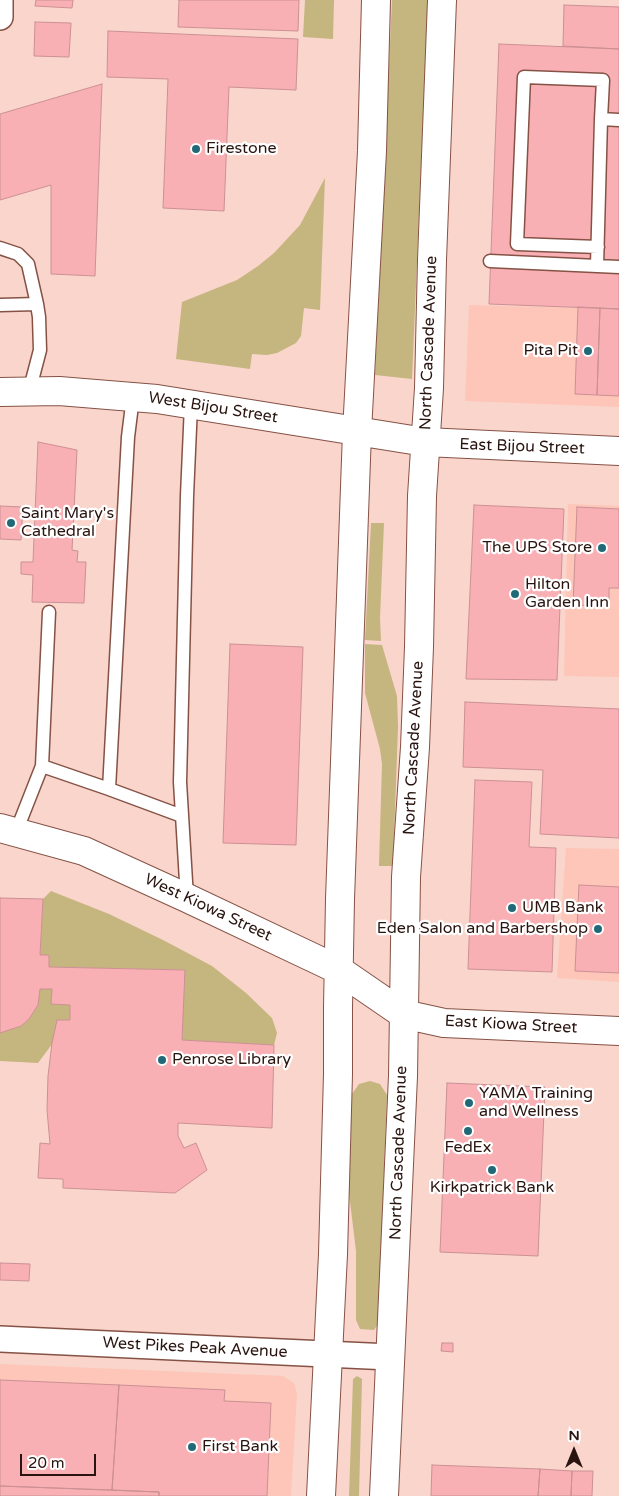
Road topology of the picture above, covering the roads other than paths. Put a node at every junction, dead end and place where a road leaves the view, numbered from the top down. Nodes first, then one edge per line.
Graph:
1 (0, 0) edge
2 (376, 0) edge
3 (442, 0) edge
4 (0, 17) edge
5 (601, 120) junction
6 (619, 120) edge
7 (598, 247) junction
8 (0, 248) edge
9 (490, 261) dead end
10 (597, 266) junction
11 (619, 267) edge
12 (0, 304) edge
13 (37, 304) junction
14 (0, 392) edge
15 (29, 392) junction
16 (132, 397) junction
17 (191, 405) junction
18 (357, 432) junction
19 (425, 442) junction
20 (619, 451) edge
21 (49, 612) dead end
22 (42, 766) junction
23 (109, 789) junction
24 (182, 816) junction
25 (8, 830) edge
26 (187, 898) junction
27 (338, 970) junction
28 (403, 1014) junction
29 (619, 1031) edge
30 (0, 1339) edge
31 (327, 1354) junction
32 (390, 1357) junction
33 (321, 1496) edge
34 (384, 1496) edge

1 - 4 street
2 - 18 main road
3 - 19 main road, North Cascade Avenue
5 - 6 lane
5 - 7 lane
5 - 7 lane
7 - 10 lane
8 - 13 lane
9 - 10 lane
10 - 11 lane
12 - 13 lane
13 - 15 lane
14 - 15 main road, West Bijou Street
15 - 16 main road, West Bijou Street
16 - 17 main road, West Bijou Street
16 - 23 lane
17 - 18 main road, West Bijou Street
17 - 24 lane
18 - 19 main road, West Bijou Street
18 - 27 main road
19 - 20 main road, East Bijou Street
19 - 28 main road, North Cascade Avenue
21 - 22 lane
22 - 23 lane
22 - 25 lane
23 - 24 lane
24 - 26 lane
25 - 26 main road, West Kiowa Street
26 - 27 main road, West Kiowa Street
27 - 28 main road, West Kiowa Street
27 - 31 main road
28 - 29 main road, East Kiowa Street
28 - 32 main road, North Cascade Avenue
30 - 31 street, West Pikes Peak Avenue
31 - 32 street, West Pikes Peak Avenue
31 - 33 main road
32 - 34 main road, North Cascade Avenue

